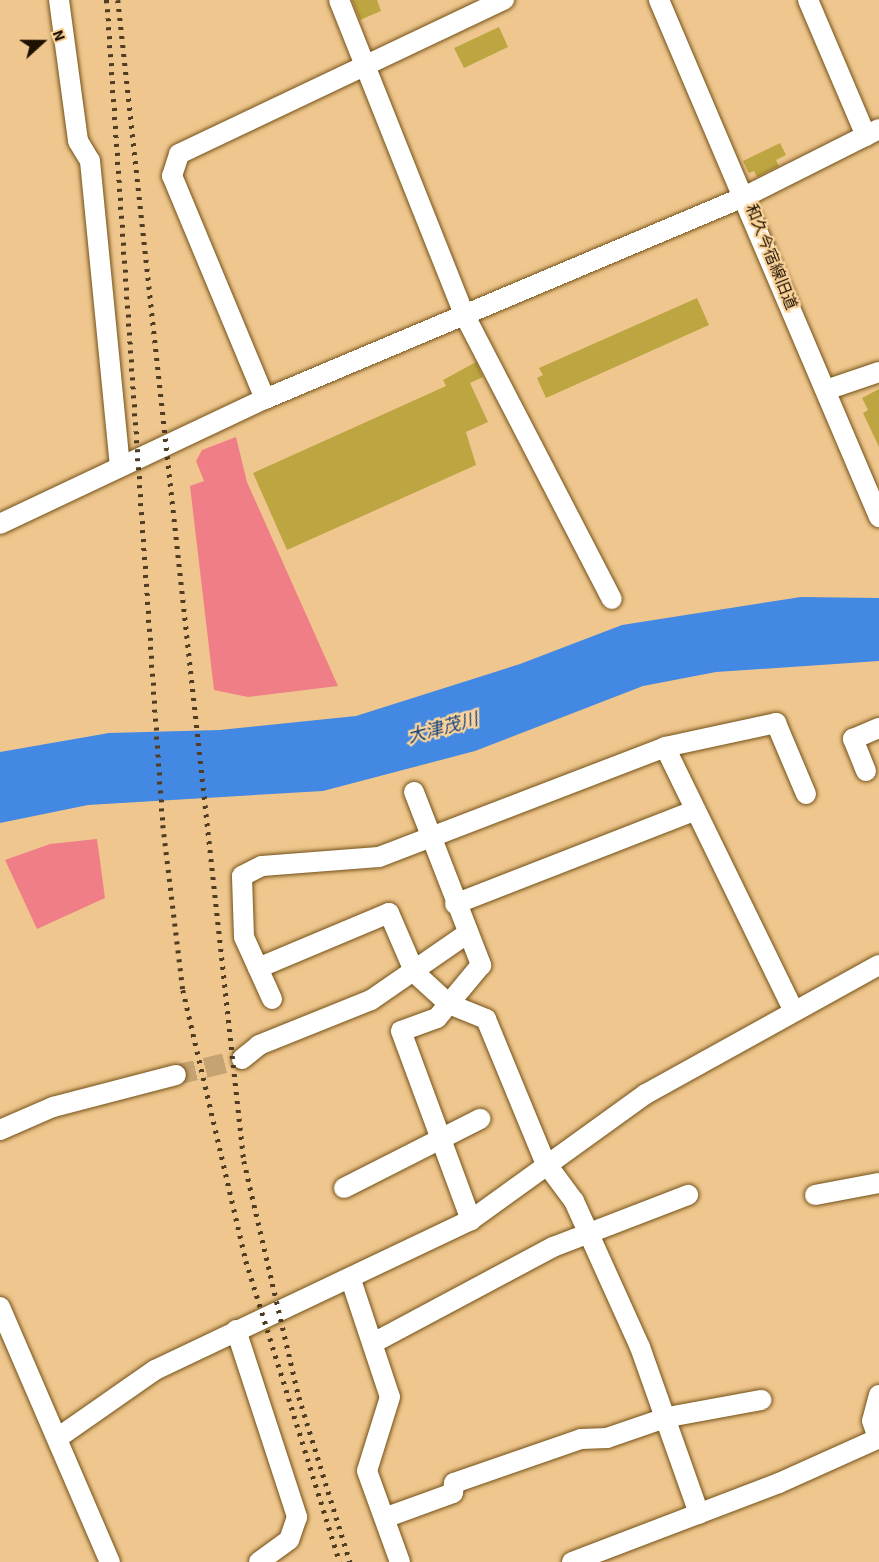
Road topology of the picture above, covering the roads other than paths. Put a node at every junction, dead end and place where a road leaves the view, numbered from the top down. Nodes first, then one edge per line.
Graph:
1 (59, 0) edge
2 (339, 0) edge
3 (504, 0) edge
4 (659, 0) edge
5 (808, 0) edge
6 (366, 67) junction
7 (872, 133) edge
8 (746, 196) junction
9 (464, 314) junction
10 (879, 372) edge
11 (826, 390) junction
12 (265, 399) junction
13 (120, 465) junction
14 (879, 516) edge
15 (0, 524) edge
16 (612, 599) dead end
17 (879, 728) edge
18 (665, 747) junction
19 (866, 771) dead end
20 (414, 792) dead end
21 (806, 794) dead end
22 (693, 811) junction
23 (431, 834) junction
24 (455, 904) junction
25 (468, 933) junction
26 (879, 965) edge
27 (258, 968) junction
28 (415, 974) junction
29 (272, 999) dead end
30 (449, 1004) junction
31 (793, 1010) junction
32 (242, 1059) tunnel mouth
33 (176, 1075) tunnel mouth
34 (480, 1119) dead end
35 (0, 1130) edge
36 (438, 1140) junction
37 (545, 1162) junction
38 (879, 1183) edge
39 (344, 1188) dead end
40 (688, 1195) dead end
41 (815, 1195) dead end
42 (471, 1220) junction
43 (589, 1232) junction
44 (351, 1280) junction
45 (2, 1319) edge
46 (236, 1330) junction
47 (375, 1342) junction
48 (879, 1395) edge
49 (760, 1400) dead end
50 (668, 1417) junction
51 (59, 1437) junction
52 (878, 1438) edge
53 (699, 1514) junction
54 (387, 1518) junction
55 (111, 1562) edge
56 (259, 1562) edge
57 (400, 1562) edge
58 (572, 1562) edge

1 - 13 street
2 - 6 street
3 - 6 street
4 - 8 street, 和久今宿線旧道
5 - 7 street
6 - 9 street
6 - 12 street
7 - 8 street
8 - 9 street
8 - 11 street, 和久今宿線旧道
9 - 12 street
9 - 16 street
10 - 11 street
11 - 14 street, 和久今宿線旧道
12 - 13 street
13 - 15 street
17 - 19 street
18 - 21 street
18 - 22 street
18 - 23 street
20 - 23 street
22 - 24 street
22 - 31 street
23 - 24 street
23 - 27 street
24 - 25 street
25 - 28 street
25 - 30 street
26 - 31 street
27 - 28 street
27 - 29 street
28 - 30 street
28 - 32 street
30 - 36 street
30 - 37 street
31 - 37 street
33 - 35 street
34 - 36 street
36 - 39 street
36 - 42 street
37 - 42 street
37 - 43 street
38 - 41 street
40 - 43 street
42 - 44 street
43 - 47 street
43 - 50 street
44 - 46 street
44 - 47 street
45 - 51 street
46 - 51 street
46 - 56 street
47 - 54 street
48 - 52 street
49 - 50 street
50 - 53 street
50 - 54 street
51 - 55 street
52 - 53 street
53 - 58 street
54 - 57 street

